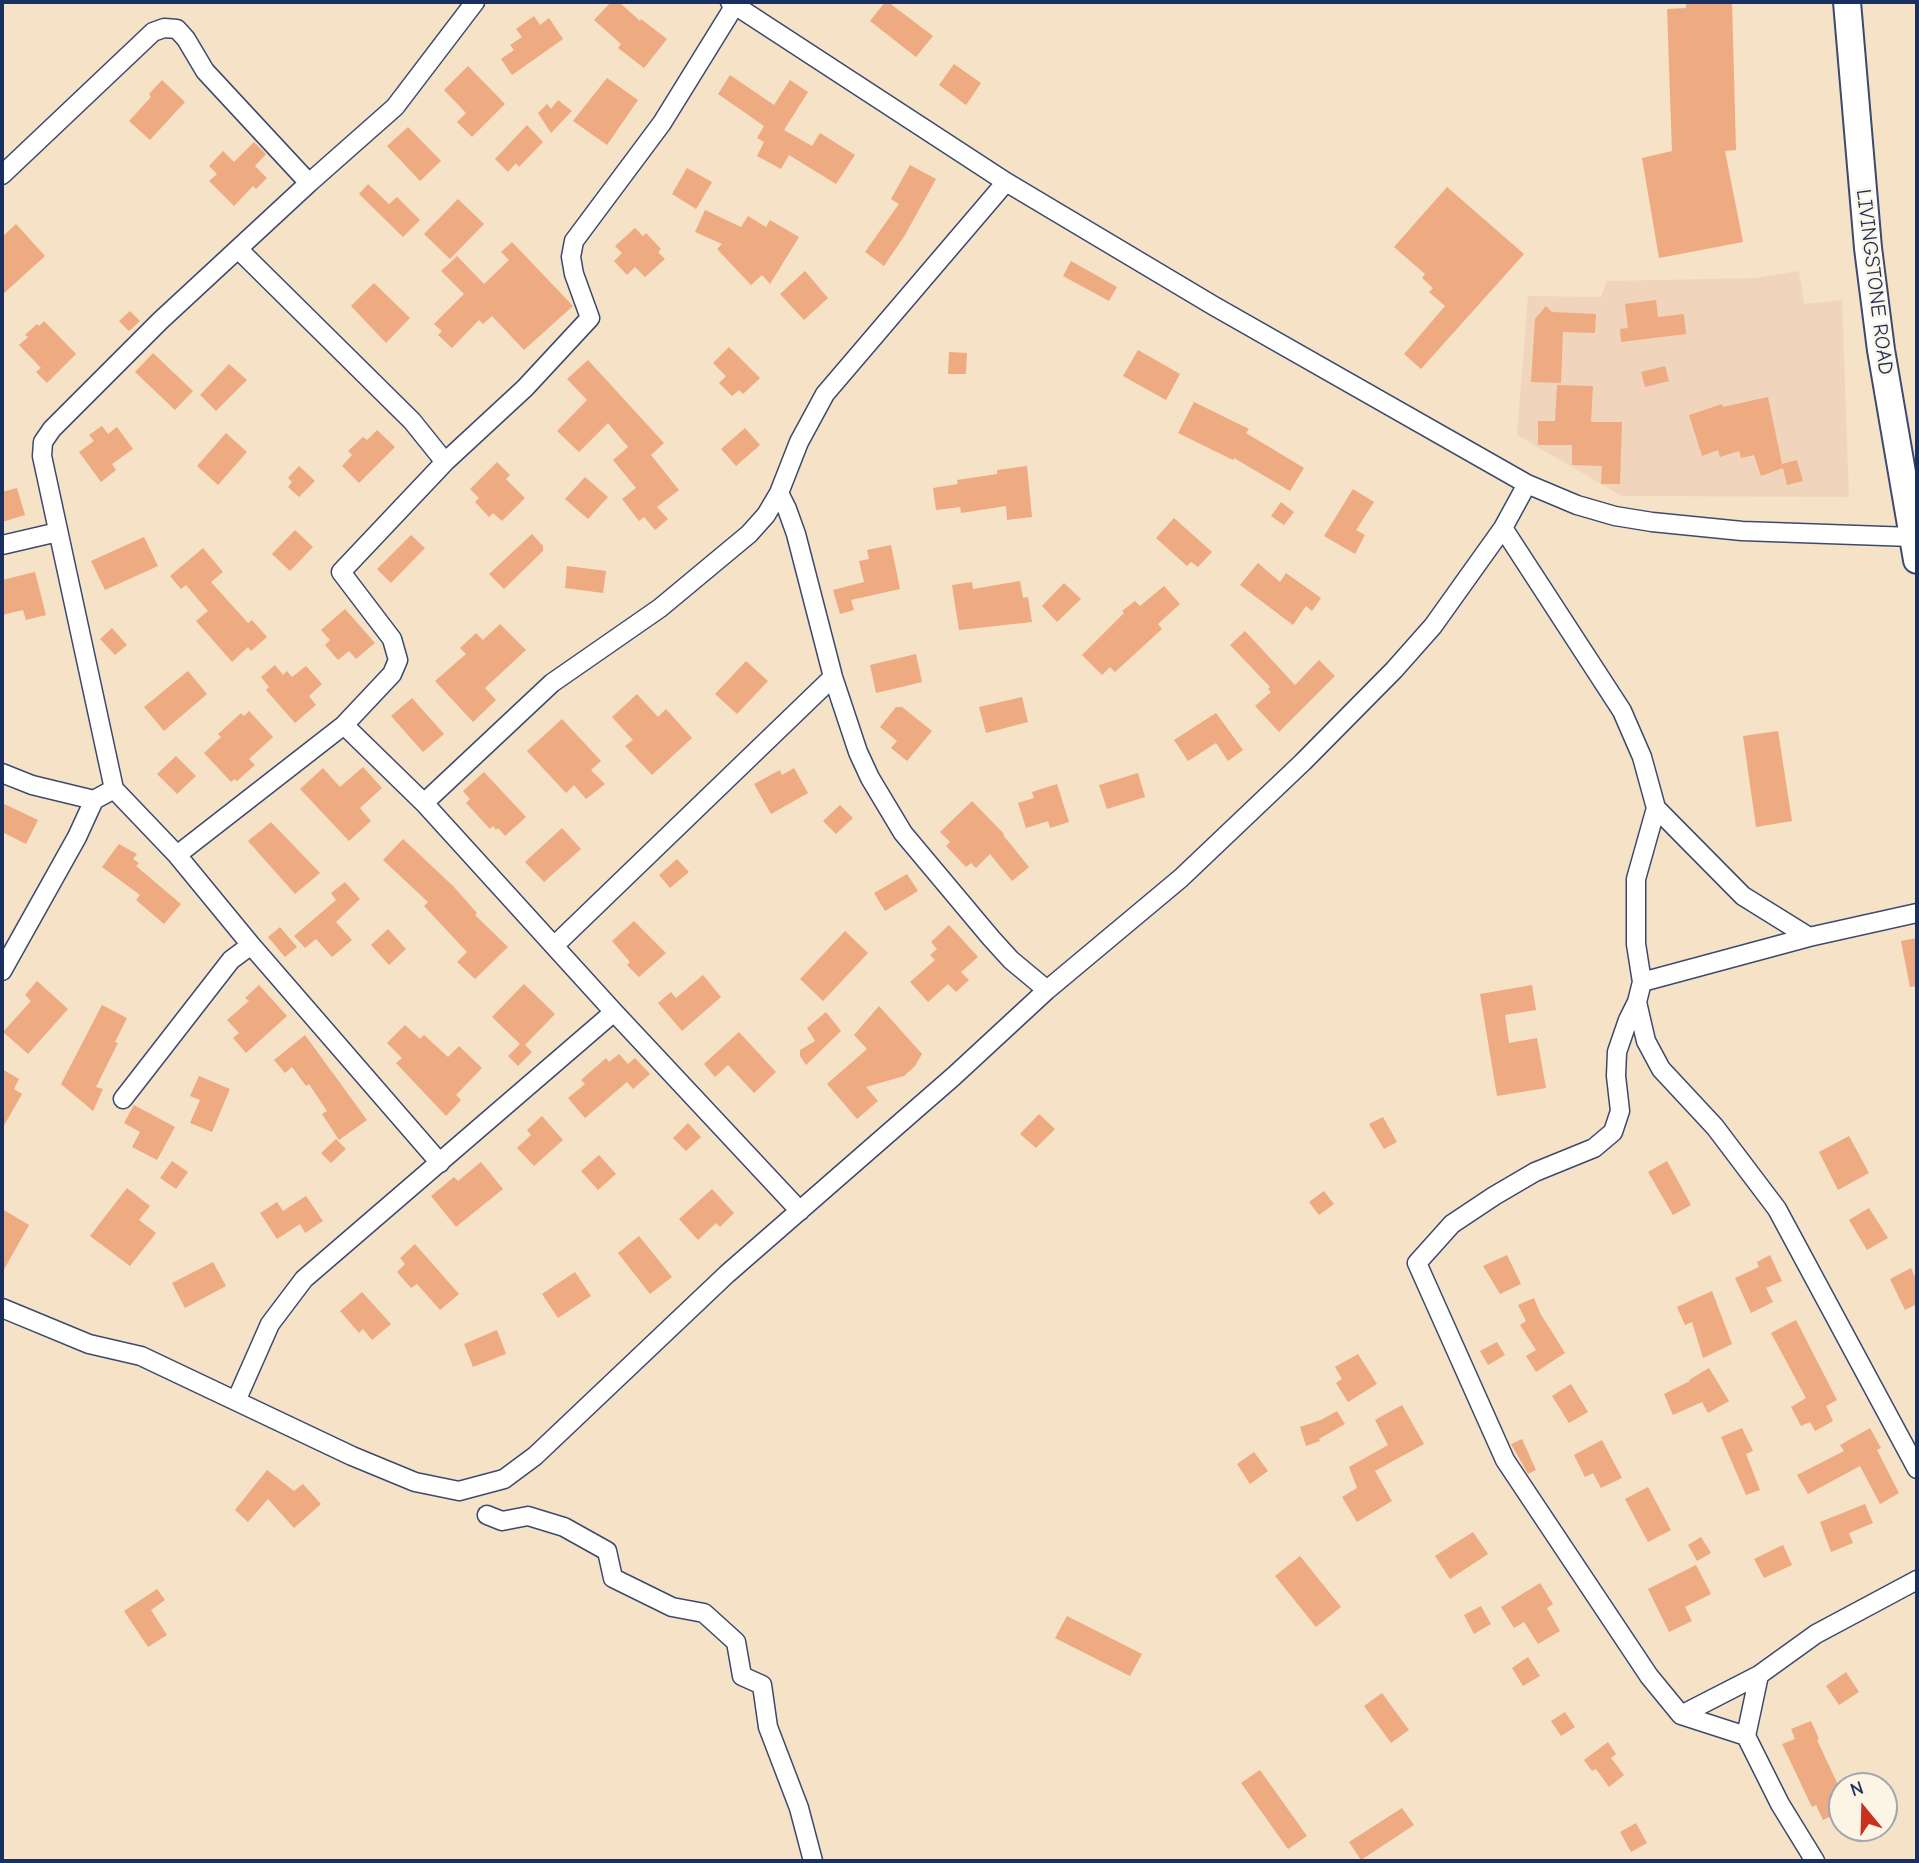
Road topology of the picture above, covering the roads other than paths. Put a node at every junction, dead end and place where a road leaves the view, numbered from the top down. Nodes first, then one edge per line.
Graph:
1 (475, 2) edge
2 (1847, 2) edge
3 (733, 4) edge
4 (2, 175) edge
5 (1006, 182) junction
6 (309, 183) junction
7 (238, 248) junction
8 (445, 462) junction
9 (1527, 484) junction
10 (779, 493) junction
11 (1503, 528) junction
12 (58, 532) junction
13 (2, 545) edge
14 (1914, 548) edge
15 (833, 677) junction
16 (344, 725) junction
17 (2, 774) edge
18 (114, 789) junction
19 (94, 800) junction
20 (424, 803) junction
21 (1656, 808) junction
22 (177, 855) junction
23 (1917, 913) edge
24 (1809, 937) junction
25 (251, 945) junction
26 (554, 946) junction
27 (2, 971) edge
28 (1642, 982) junction
29 (1048, 990) junction
30 (1637, 1002) junction
31 (614, 1012) junction
32 (123, 1099) dead end
33 (440, 1163) junction
34 (800, 1211) junction
35 (2, 1308) edge
36 (236, 1401) junction
37 (1917, 1469) edge
38 (487, 1515) dead end
39 (1917, 1580) edge
40 (1759, 1675) junction
41 (1681, 1715) junction
42 (1746, 1736) junction
43 (813, 1861) edge
44 (1815, 1861) edge

1 - 6 street
2 - 14 highway, LIVINGSTONE ROAD
3 - 5 street
3 - 8 street
4 - 6 street
5 - 9 street
5 - 10 street
6 - 7 street
7 - 8 street
7 - 12 street
8 - 16 street
9 - 11 street
9 - 14 street
10 - 15 street
10 - 20 street
11 - 21 street
11 - 29 street
12 - 13 street
12 - 18 street
15 - 26 street
15 - 29 street
16 - 20 street
16 - 22 street
17 - 19 street
18 - 19 street
18 - 22 street
19 - 27 street
20 - 26 street
21 - 24 street
21 - 28 street
22 - 25 street
23 - 24 street
24 - 28 street
25 - 32 street
25 - 33 street
26 - 31 street
28 - 30 street
29 - 34 street
30 - 37 street
30 - 41 street
31 - 33 street
31 - 34 street
33 - 36 street
34 - 36 street
35 - 36 street
38 - 43 street
39 - 40 street
40 - 41 street
40 - 42 street
41 - 42 street
42 - 44 street

